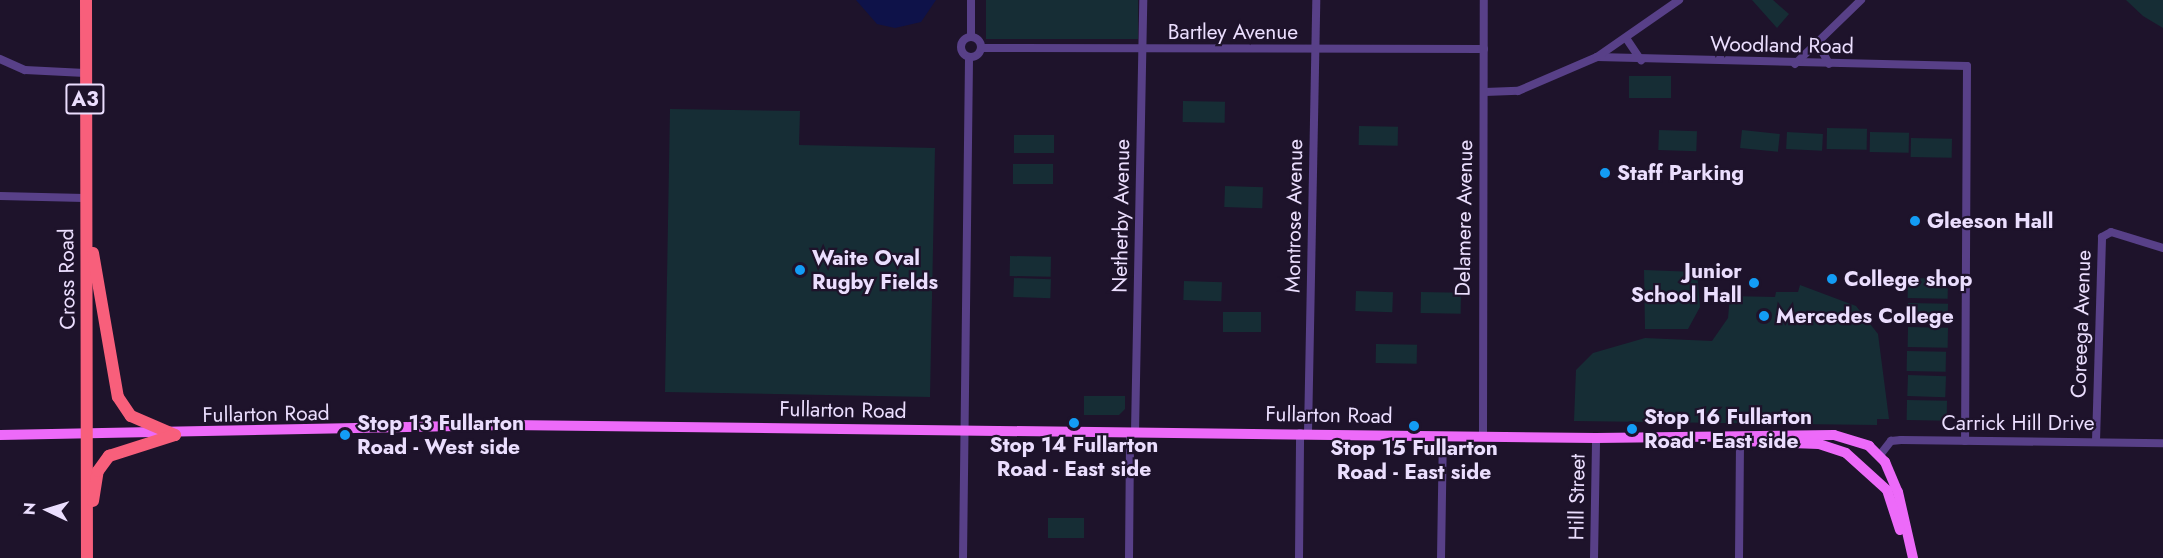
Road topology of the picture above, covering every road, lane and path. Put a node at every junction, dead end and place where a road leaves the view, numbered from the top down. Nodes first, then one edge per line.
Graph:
1 (86, 0) edge
2 (971, 0) edge
3 (1143, 0) edge
4 (1316, 0) edge
5 (1484, 0) edge
6 (1678, 0) edge
7 (1861, 0) edge
8 (970, 37) junction
9 (1626, 38) junction
10 (1817, 42) junction
11 (981, 48) junction
12 (1315, 49) junction
13 (1484, 49) junction
14 (1142, 51) junction
15 (1597, 57) junction
16 (969, 58) junction
17 (0, 59) edge
18 (1641, 60) junction
19 (1795, 64) junction
20 (1829, 64) junction
21 (85, 73) junction
22 (1485, 92) junction
23 (0, 196) edge
24 (84, 198) junction
25 (86, 221) junction
26 (2163, 248) edge
27 (964, 430) junction
28 (1133, 432) junction
29 (1304, 433) junction
30 (0, 435) edge
31 (175, 435) junction
32 (85, 436) junction
33 (1443, 436) junction
34 (1483, 437) junction
35 (1685, 437) junction
36 (1596, 438) junction
37 (1965, 441) junction
38 (2096, 441) junction
39 (1740, 442) junction
40 (2163, 442) edge
41 (1846, 453) junction
42 (1880, 455) junction
43 (1887, 490) junction
44 (87, 558) edge
45 (963, 558) edge
46 (1130, 558) edge
47 (1299, 558) edge
48 (1441, 558) edge
49 (1594, 558) edge
50 (1740, 558) edge
51 (1906, 558) edge
52 (1913, 558) edge

1 - 21 highway, Cross Road / A3
2 - 8 street
3 - 14 street, Netherby Avenue
4 - 12 street, Montrose Avenue
5 - 13 street, Delamere Avenue
6 - 9 street
7 - 10 street
8 - 11 street
8 - 16 street
9 - 15 street
9 - 18 street
10 - 19 street
10 - 20 street
11 - 14 street, Bartley Avenue
11 - 16 street
12 - 13 street, Bartley Avenue
12 - 14 street, Bartley Avenue
12 - 29 street, Montrose Avenue
13 - 22 street, Delamere Avenue
14 - 28 street, Netherby Avenue
15 - 18 street, Woodland Road
15 - 22 street
16 - 27 street
17 - 21 street
18 - 19 street, Woodland Road
19 - 20 street, Woodland Road
20 - 37 street, Woodland Road
21 - 24 highway, Cross Road / A3
22 - 34 street, Delamere Avenue
23 - 24 street
24 - 25 highway, Cross Road / A3
25 - 31 highway
25 - 32 highway, Cross Road / A3
26 - 38 street, Coreega Avenue
27 - 28 main road, Fullarton Road
27 - 31 main road, Fullarton Road
27 - 45 street
28 - 29 main road, Fullarton Road
28 - 46 street, Netherby Avenue
29 - 33 main road, Fullarton Road
29 - 47 street, Montrose Avenue
30 - 32 main road, Fullarton Road
31 - 32 main road, Fullarton Road
31 - 44 highway
32 - 44 highway, Cross Road / A3
33 - 34 main road, Fullarton Road
33 - 48 street
34 - 36 main road, Fullarton Road
35 - 36 main road, Fullarton Road
35 - 39 main road, Fullarton Road
35 - 42 main road, Fullarton Road
36 - 49 street, Hill Street
37 - 38 street, Carrick Hill Drive
37 - 42 street, Carrick Hill Drive
38 - 40 street, Carrick Hill Drive
39 - 41 main road, Fullarton Road
39 - 50 street
41 - 42 main road
41 - 43 main road
42 - 43 main road
42 - 52 main road
43 - 51 main road

